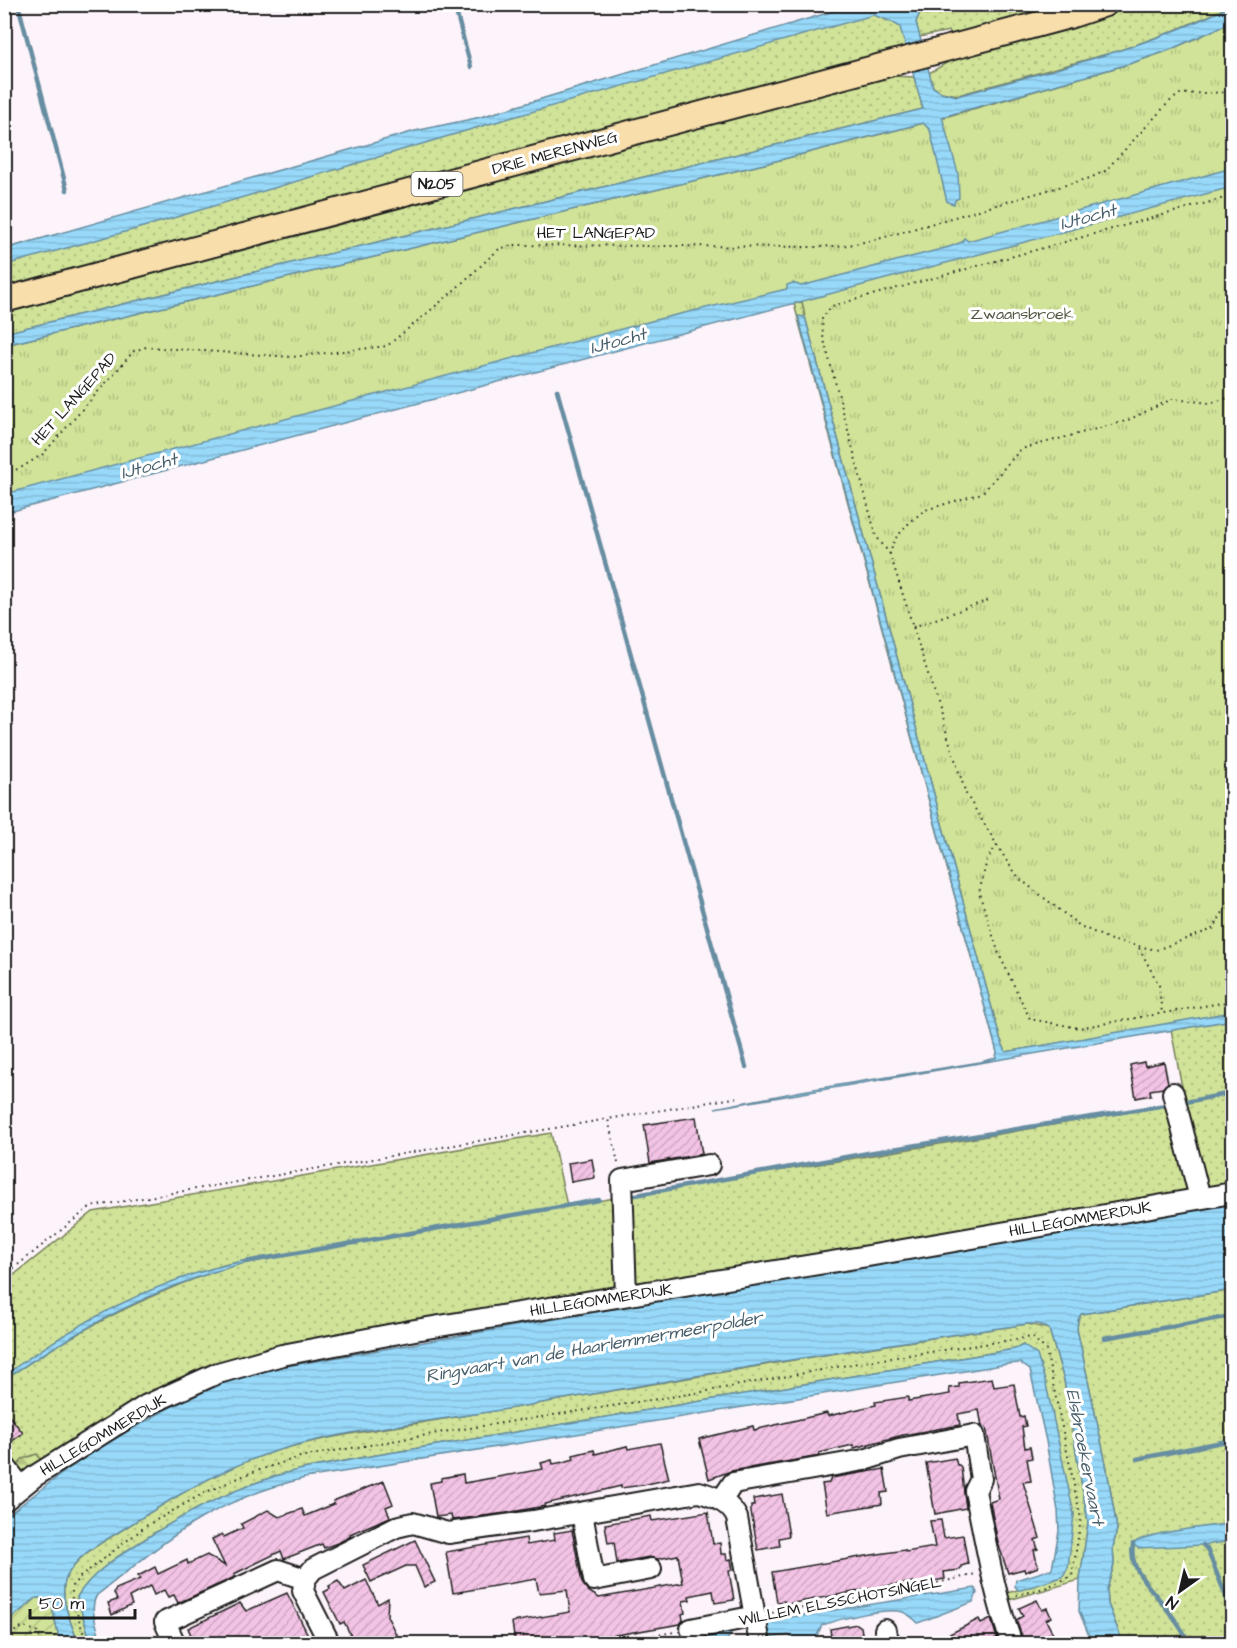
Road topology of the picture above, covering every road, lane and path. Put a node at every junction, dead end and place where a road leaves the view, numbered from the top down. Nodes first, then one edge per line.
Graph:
1 (1105, 4) edge
2 (1233, 92) edge
3 (1233, 196) edge
4 (4, 300) edge
5 (1233, 396) edge
6 (4, 471) edge
7 (890, 554) junction
8 (989, 600) dead end
9 (913, 627) junction
10 (997, 845) junction
11 (1233, 897) edge
12 (1139, 948) junction
13 (1233, 1001) edge
14 (1162, 1014) junction
15 (740, 1097) dead end
16 (1175, 1101) dead end
17 (608, 1119) junction
18 (709, 1165) dead end
19 (622, 1180) junction
20 (1233, 1193) edge
21 (1200, 1198) junction
22 (4, 1276) edge
23 (626, 1295) junction
24 (4, 1465) edge
25 (21, 1487) junction
26 (4, 1501) edge
27 (721, 1501) junction
28 (582, 1513) junction
29 (651, 1569) dead end
30 (990, 1570) junction
31 (305, 1579) junction
32 (1007, 1598) junction
33 (756, 1616) junction
34 (691, 1629) joint
35 (4, 1637) edge
36 (42, 1644) edge
37 (87, 1644) edge
38 (175, 1644) edge
39 (330, 1644) edge
40 (619, 1644) edge
41 (760, 1644) edge
42 (1012, 1644) edge

1 - 4 main road, DRIE MERENWEG / N205
2 - 6 path, HET LANGEPAD
3 - 7 path
5 - 7 path
7 - 9 path
8 - 9 path
9 - 10 path
10 - 12 path
10 - 14 path
11 - 12 path
12 - 14 path
13 - 14 path
15 - 17 path
16 - 21 street
17 - 19 path
17 - 22 path
18 - 19 street
19 - 23 street
20 - 21 street, HILLEGOMMERDIJK
21 - 23 street, HILLEGOMMERDIJK
23 - 25 street, HILLEGOMMERDIJK
24 - 25 street
25 - 26 street, HILLEGOMMERDIJK
27 - 28 street
27 - 30 street
27 - 33 street
28 - 29 street
28 - 31 street
30 - 32 street
30 - 33 path, WILLEM ELSSCHOTSINGEL
31 - 38 street
31 - 39 street
32 - 37 path
32 - 42 street
33 - 34 street, WILLEM ELSSCHOTSINGEL
33 - 41 street
34 - 40 path
35 - 36 path

